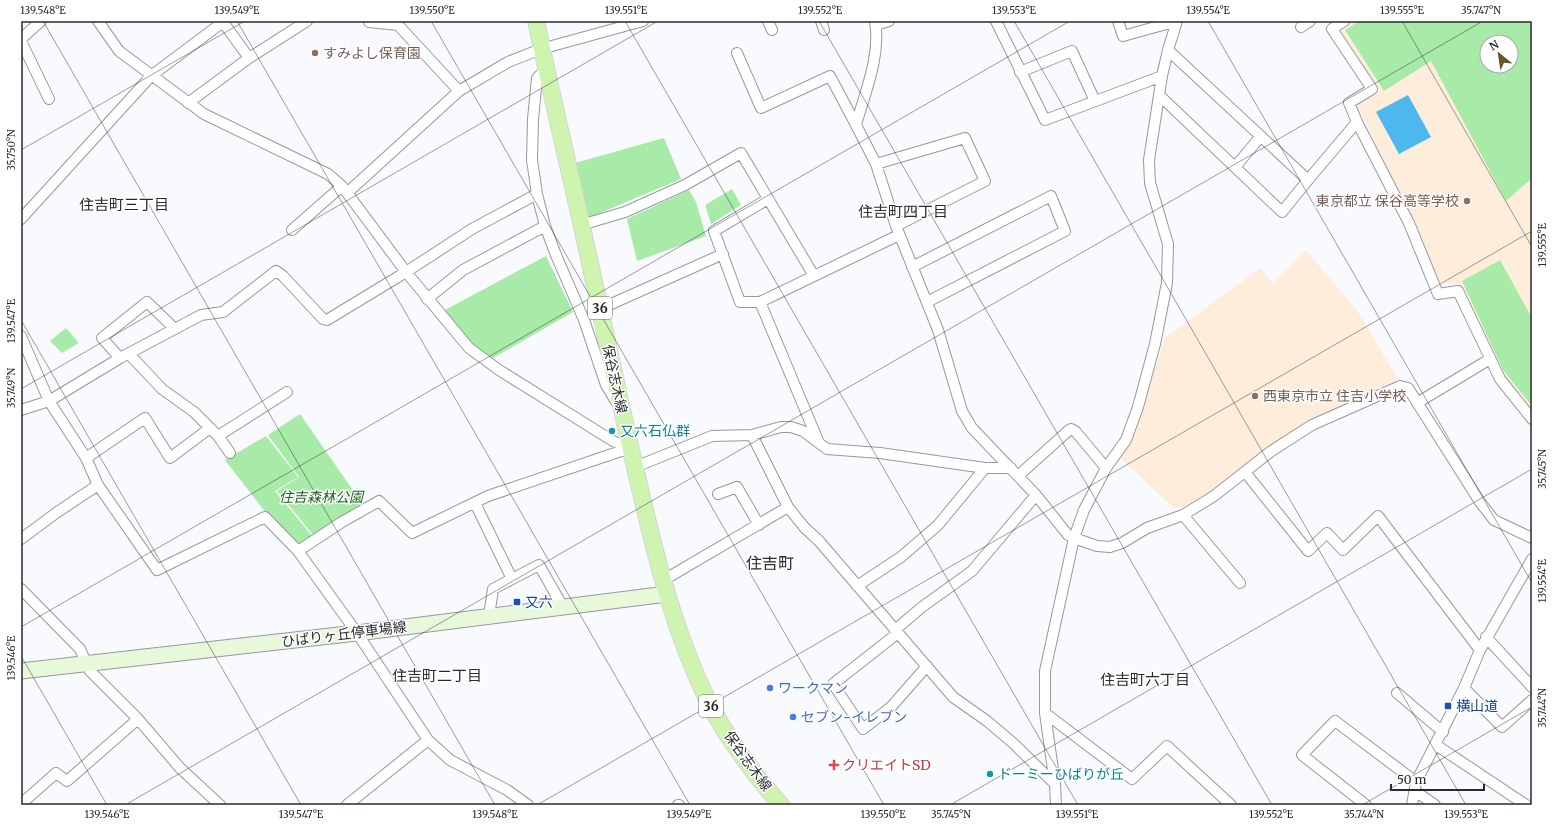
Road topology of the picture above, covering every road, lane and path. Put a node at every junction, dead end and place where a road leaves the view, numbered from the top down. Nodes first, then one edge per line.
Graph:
1 (41, 21) edge
2 (98, 21) edge
3 (307, 21) edge
4 (536, 21) edge
5 (643, 21) edge
6 (889, 21) edge
7 (996, 21) edge
8 (1118, 21) edge
9 (1177, 21) edge
10 (1344, 21) edge
11 (369, 22) dead end
12 (876, 23) edge
13 (1329, 25) edge
14 (21, 40) edge
15 (541, 49) junction
16 (1168, 50) junction
17 (737, 53) dead end
18 (249, 58) junction
19 (546, 68) junction
20 (1020, 72) junction
21 (151, 76) junction
22 (1162, 76) junction
23 (459, 91) junction
24 (1159, 95) junction
25 (49, 99) dead end
26 (1095, 101) junction
27 (188, 102) junction
28 (1358, 122) junction
29 (856, 125) junction
30 (1261, 136) junction
31 (876, 164) junction
32 (1235, 167) junction
33 (1308, 180) junction
34 (345, 190) junction
35 (537, 194) junction
36 (768, 199) junction
37 (21, 218) edge
38 (581, 225) junction
39 (545, 226) junction
40 (292, 230) dead end
41 (897, 230) junction
42 (723, 254) junction
43 (912, 268) junction
44 (406, 272) junction
45 (814, 276) junction
46 (427, 299) junction
47 (760, 302) junction
48 (926, 302) junction
49 (600, 309) junction
50 (175, 329) junction
51 (21, 336) edge
52 (125, 356) junction
53 (1490, 359) junction
54 (287, 392) dead end
55 (49, 400) junction
56 (1417, 403) junction
57 (21, 410) edge
58 (621, 410) junction
59 (1532, 419) edge
60 (210, 428) junction
61 (752, 435) junction
62 (218, 436) junction
63 (819, 443) junction
64 (630, 448) junction
65 (230, 453) dead end
66 (86, 458) junction
67 (635, 467) junction
68 (985, 468) junction
69 (1106, 468) junction
70 (1014, 472) junction
71 (1245, 472) junction
72 (98, 486) junction
73 (718, 494) dead end
74 (1036, 495) junction
75 (475, 503) junction
76 (788, 507) junction
77 (1183, 515) junction
78 (759, 525) junction
79 (21, 538) edge
80 (1074, 538) junction
81 (1532, 538) edge
82 (298, 551) junction
83 (1532, 559) edge
84 (512, 579) junction
85 (1240, 583) dead end
86 (857, 586) junction
87 (664, 588) junction
88 (21, 589) edge
89 (563, 607) junction
90 (489, 616) junction
91 (896, 632) junction
92 (357, 633) junction
93 (1486, 637) junction
94 (1480, 650) junction
95 (86, 664) junction
96 (927, 666) junction
97 (21, 671) edge
98 (1464, 688) junction
99 (1532, 688) edge
100 (1397, 693) dead end
101 (1532, 700) edge
102 (1045, 713) junction
103 (138, 718) junction
104 (1443, 732) junction
105 (428, 740) junction
106 (1436, 745) junction
107 (1056, 784) junction
108 (1416, 786) junction
109 (776, 801) edge
110 (21, 804) edge
111 (220, 805) edge
112 (346, 805) edge
113 (528, 805) edge
114 (1056, 805) edge
115 (1230, 805) edge
116 (1366, 805) edge
117 (1412, 805) edge
118 (1435, 805) edge
119 (1526, 805) edge

1 - 14 street
2 - 21 street
3 - 18 street
4 - 15 main road, 保谷志木線 / 36
5 - 15 street
6 - 12 street
7 - 20 street
8 - 9 street
9 - 16 street
10 - 13 street
11 - 23 street
12 - 29 street
13 - 28 street
14 - 25 street
15 - 19 main road, 保谷志木線 / 36
15 - 23 street
16 - 22 street
16 - 30 street
17 - 29 street
18 - 21 street
18 - 27 street
19 - 35 street
19 - 38 main road, 保谷志木線 / 36
20 - 26 street
20 - 26 street
21 - 27 street
21 - 37 street
22 - 24 street
22 - 26 street
23 - 34 street
24 - 32 street
24 - 69 street
27 - 34 street
28 - 33 street
28 - 53 street
29 - 31 street
30 - 32 street
30 - 33 street
31 - 41 street
31 - 41 street
32 - 33 street
34 - 40 street
34 - 44 street
35 - 39 street
35 - 44 street
36 - 38 street
36 - 42 street
36 - 45 street
38 - 49 main road, 保谷志木線 / 36
39 - 46 street
39 - 58 street
41 - 43 street
41 - 45 street
42 - 47 street
42 - 49 street
43 - 48 street
43 - 48 street
44 - 46 street
44 - 50 street
45 - 47 street
46 - 64 street
47 - 63 street
48 - 70 street
49 - 58 main road, 保谷志木線 / 36
50 - 52 street
50 - 52 street
51 - 55 street
52 - 55 street
52 - 60 street
53 - 56 street
53 - 59 street
54 - 62 street
55 - 57 street
55 - 66 street
56 - 71 street
56 - 81 street
58 - 64 main road, 保谷志木線 / 36
60 - 62 street
60 - 66 street
61 - 63 street
61 - 67 street
61 - 76 street
62 - 65 street
63 - 68 street
64 - 67 main road, 保谷志木線 / 36
64 - 75 street
66 - 72 street
67 - 87 main road, 保谷志木線 / 36
68 - 70 street
68 - 86 street
69 - 70 street
69 - 80 street
70 - 74 street
71 - 77 street
71 - 94 street
72 - 79 street
72 - 82 street
73 - 78 street
74 - 80 street
74 - 91 street
75 - 82 street
75 - 84 street
76 - 78 street
76 - 86 street
77 - 80 street
77 - 85 street
78 - 87 street
80 - 102 street
82 - 92 street
83 - 93 street
84 - 89 street
84 - 90 street
86 - 91 street
87 - 89 main road, ひばりヶ丘停車場線
87 - 109 main road, 保谷志木線 / 36
88 - 95 street
89 - 90 main road, ひばりヶ丘停車場線
90 - 92 main road, ひばりヶ丘停車場線
91 - 96 street
91 - 96 street
92 - 95 main road, ひばりヶ丘停車場線
92 - 105 street
93 - 94 street
93 - 99 street
94 - 98 street
95 - 97 main road, ひばりヶ丘停車場線
95 - 103 street
96 - 107 street
98 - 101 street
98 - 104 street
100 - 104 street
102 - 107 street
102 - 115 street
103 - 110 street
103 - 111 street
104 - 106 street
105 - 112 street
105 - 113 street
106 - 108 street
106 - 119 street
107 - 114 street
108 - 116 street
108 - 117 street
108 - 118 street

